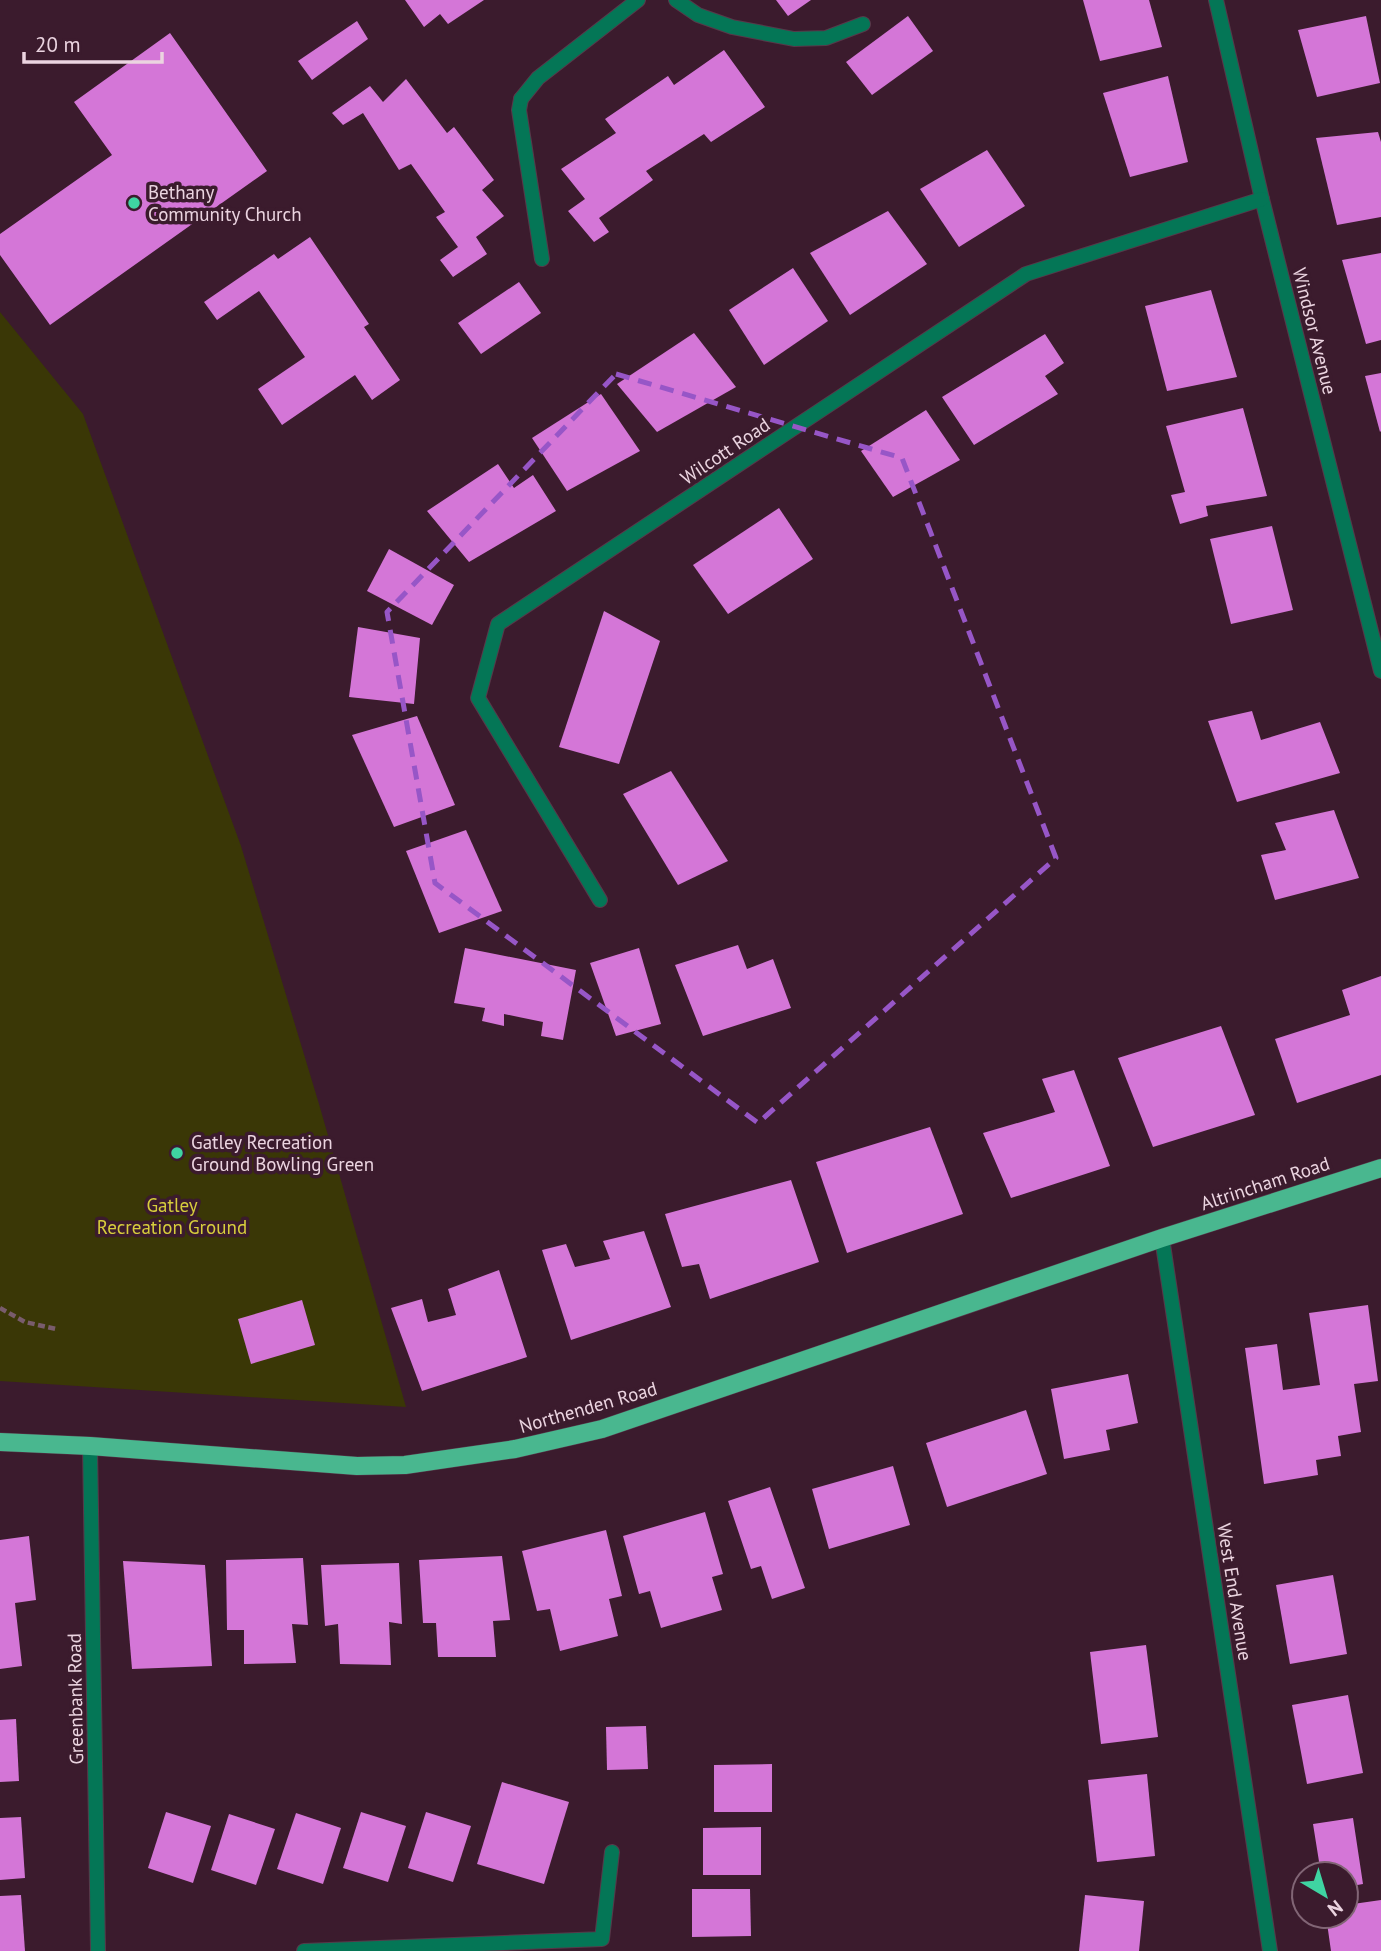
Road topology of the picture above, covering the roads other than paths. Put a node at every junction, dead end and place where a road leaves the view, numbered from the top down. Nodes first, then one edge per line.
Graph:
1 (638, 0) edge
2 (676, 0) edge
3 (1216, 0) edge
4 (863, 24) dead end
5 (1262, 199) junction
6 (542, 259) dead end
7 (1378, 651) edge
8 (1381, 671) edge
9 (600, 900) dead end
10 (1381, 1168) edge
11 (1161, 1238) junction
12 (0, 1442) edge
13 (90, 1446) junction
14 (612, 1852) dead end
15 (98, 1951) edge
16 (304, 1951) edge
17 (1270, 1951) edge

1 - 6 street
2 - 4 street
3 - 5 street, Windsor Avenue
5 - 7 street, Windsor Avenue
5 - 9 street, Wilcott Road
7 - 8 street, Windsor Avenue
10 - 11 main road, Altrincham Road
11 - 13 main road, Northenden Road
11 - 17 street, West End Avenue
12 - 13 main road, Northenden Road
13 - 15 street, Greenbank Road
14 - 16 street

